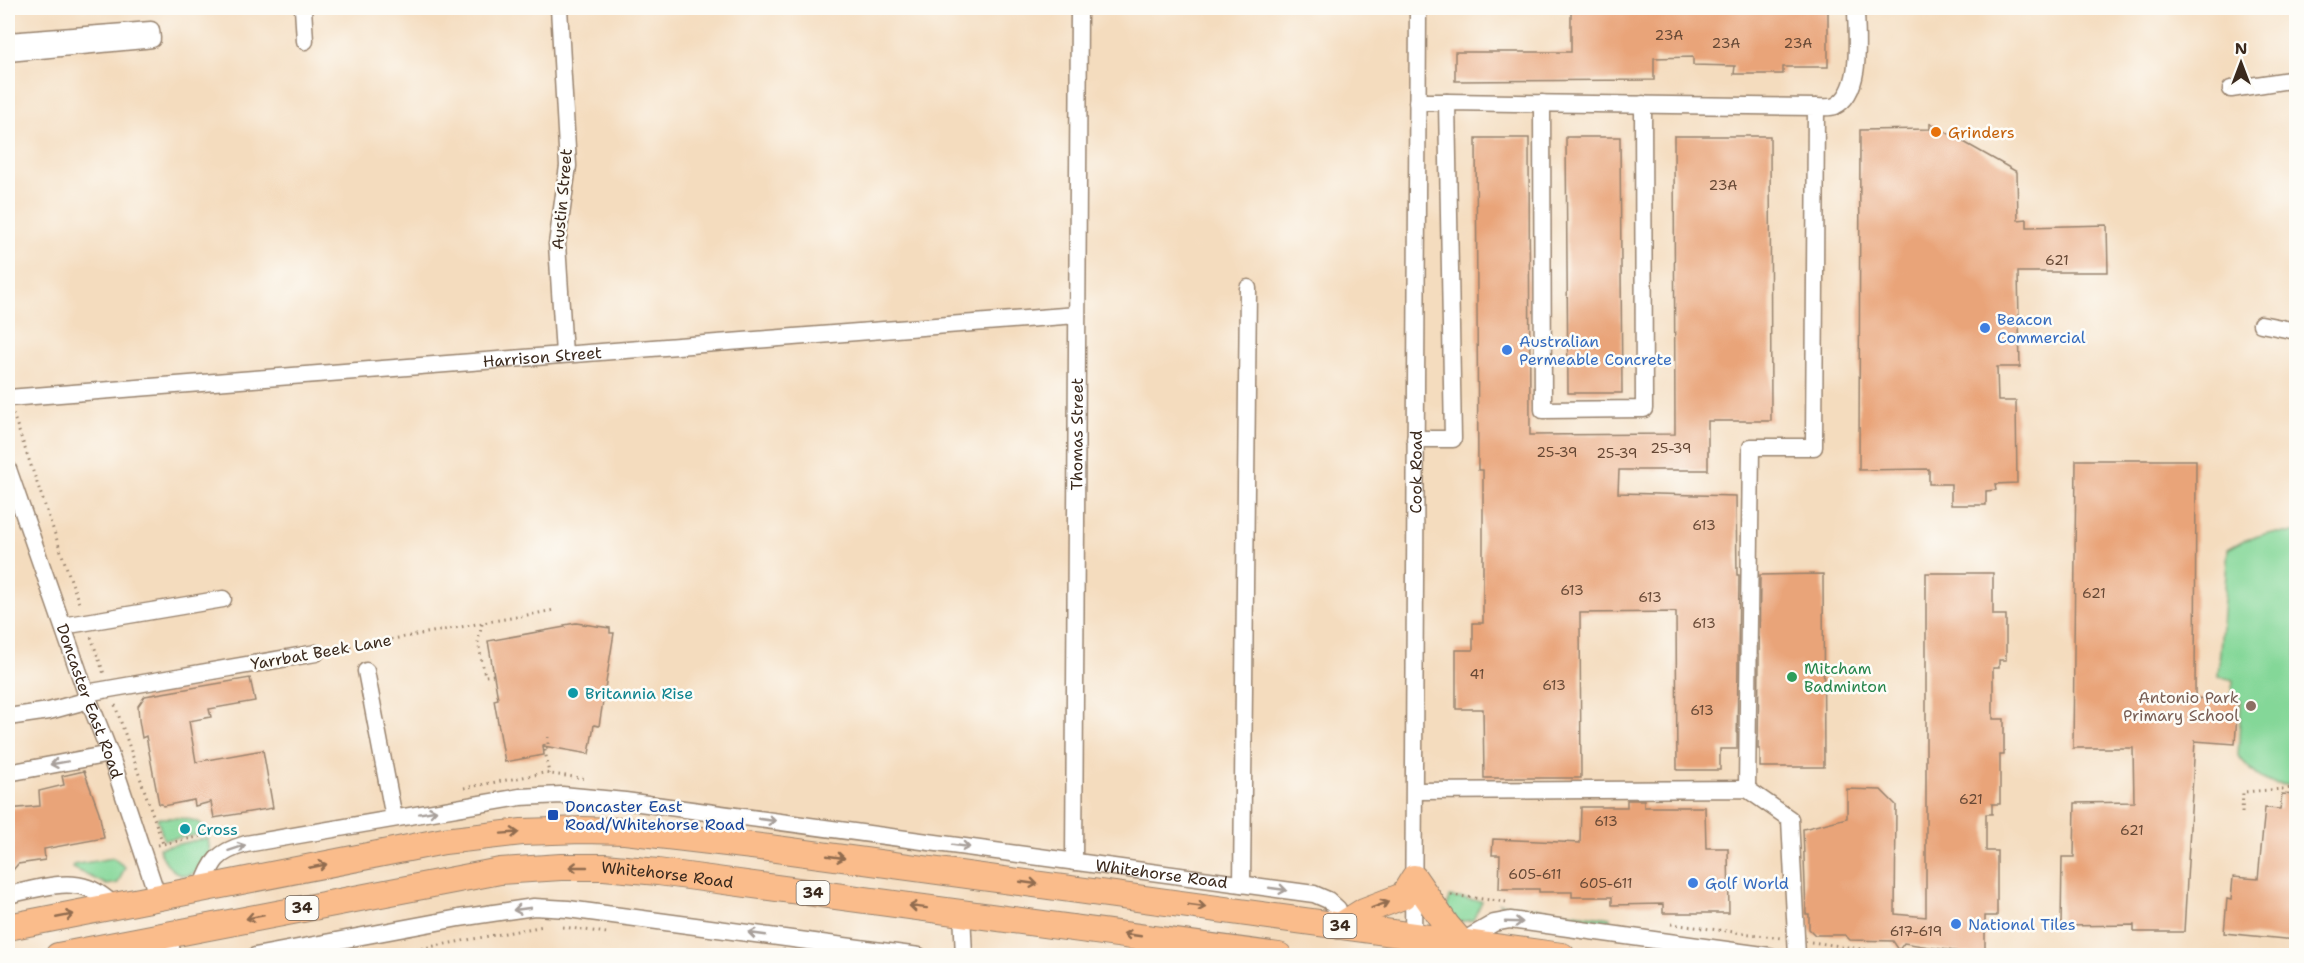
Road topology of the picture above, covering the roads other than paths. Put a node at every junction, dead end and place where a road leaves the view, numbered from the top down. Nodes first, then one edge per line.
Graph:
1 (303, 8) edge
2 (558, 8) edge
3 (1078, 8) edge
4 (1418, 8) edge
5 (1856, 8) edge
6 (8, 41) edge
7 (304, 41) dead end
8 (8, 53) edge
9 (2296, 79) edge
10 (2230, 89) dead end
11 (1417, 102) junction
12 (1447, 102) junction
13 (1542, 103) junction
14 (1643, 104) junction
15 (1816, 106) junction
16 (1248, 288) dead end
17 (1077, 315) junction
18 (2261, 324) dead end
19 (2296, 331) edge
20 (564, 354) junction
21 (8, 398) edge
22 (1415, 439) junction
23 (8, 469) edge
24 (223, 599) dead end
25 (63, 626) junction
26 (316, 653) road end
27 (366, 671) dead end
28 (88, 696) junction
29 (8, 717) edge
30 (110, 754) junction
31 (8, 773) edge
32 (1747, 789) junction
33 (1414, 791) junction
34 (394, 818) junction
35 (1074, 862) junction
36 (1414, 878) junction
37 (1242, 884) junction
38 (201, 890) junction
39 (8, 895) edge
40 (159, 898) junction
41 (116, 906) junction
42 (962, 912) junction
43 (1340, 926) junction
44 (8, 927) edge
45 (1461, 942) junction
46 (171, 945) edge
47 (1413, 945) edge
48 (1796, 948) edge
49 (58, 956) edge
50 (255, 956) edge
51 (919, 956) edge
52 (964, 956) edge
53 (1279, 956) edge
54 (1562, 956) edge
55 (1770, 956) edge

1 - 7 street
2 - 20 street, Austin Street
3 - 17 street, Thomas Street
4 - 11 street, Cook Road
5 - 15 street
6 - 8 street
9 - 10 street
11 - 12 street
11 - 22 street, Cook Road
12 - 13 street
12 - 22 street
13 - 14 street
13 - 14 street
14 - 15 street
15 - 32 street
16 - 37 street
17 - 20 street, Harrison Street
17 - 35 street, Thomas Street
18 - 19 street
20 - 21 street, Harrison Street
22 - 33 street, Cook Road
23 - 25 street, Doncaster East Road
24 - 25 street
25 - 28 street, Doncaster East Road
26 - 28 street, Yarrbat Beek Lane
27 - 34 street
28 - 29 street, Yarrbat Beek Lane
28 - 30 street, Doncaster East Road
30 -> 31 street
30 - 40 street, Doncaster East Road
32 - 33 street
32 - 48 street
33 - 36 street, Cook Road
34 -> 35 street, Whitehorse Road
38 -> 34 street, Whitehorse Road
35 - 37 street, Whitehorse Road
43 -> 36 highway
36 - 45 highway
36 - 47 street, Cook Road
37 -> 43 street, Whitehorse Road
38 - 40 highway, Whitehorse Road / 34
38 -> 43 highway, Whitehorse Road / 34
39 - 41 street
40 - 41 highway, Whitehorse Road / 34
40 - 46 highway, Doncaster East Road
44 -> 41 highway, Whitehorse Road / 34
42 -> 46 highway, Whitehorse Road / 34
42 - 52 street
53 -> 42 highway, Whitehorse Road / 34
43 - 47 highway, Whitehorse Road / 34
45 - 47 highway, Whitehorse Road / 34
45 - 54 highway, Whitehorse Road / 34
45 -> 55 street
46 - 49 highway, Whitehorse Road / 34
51 -> 50 street

